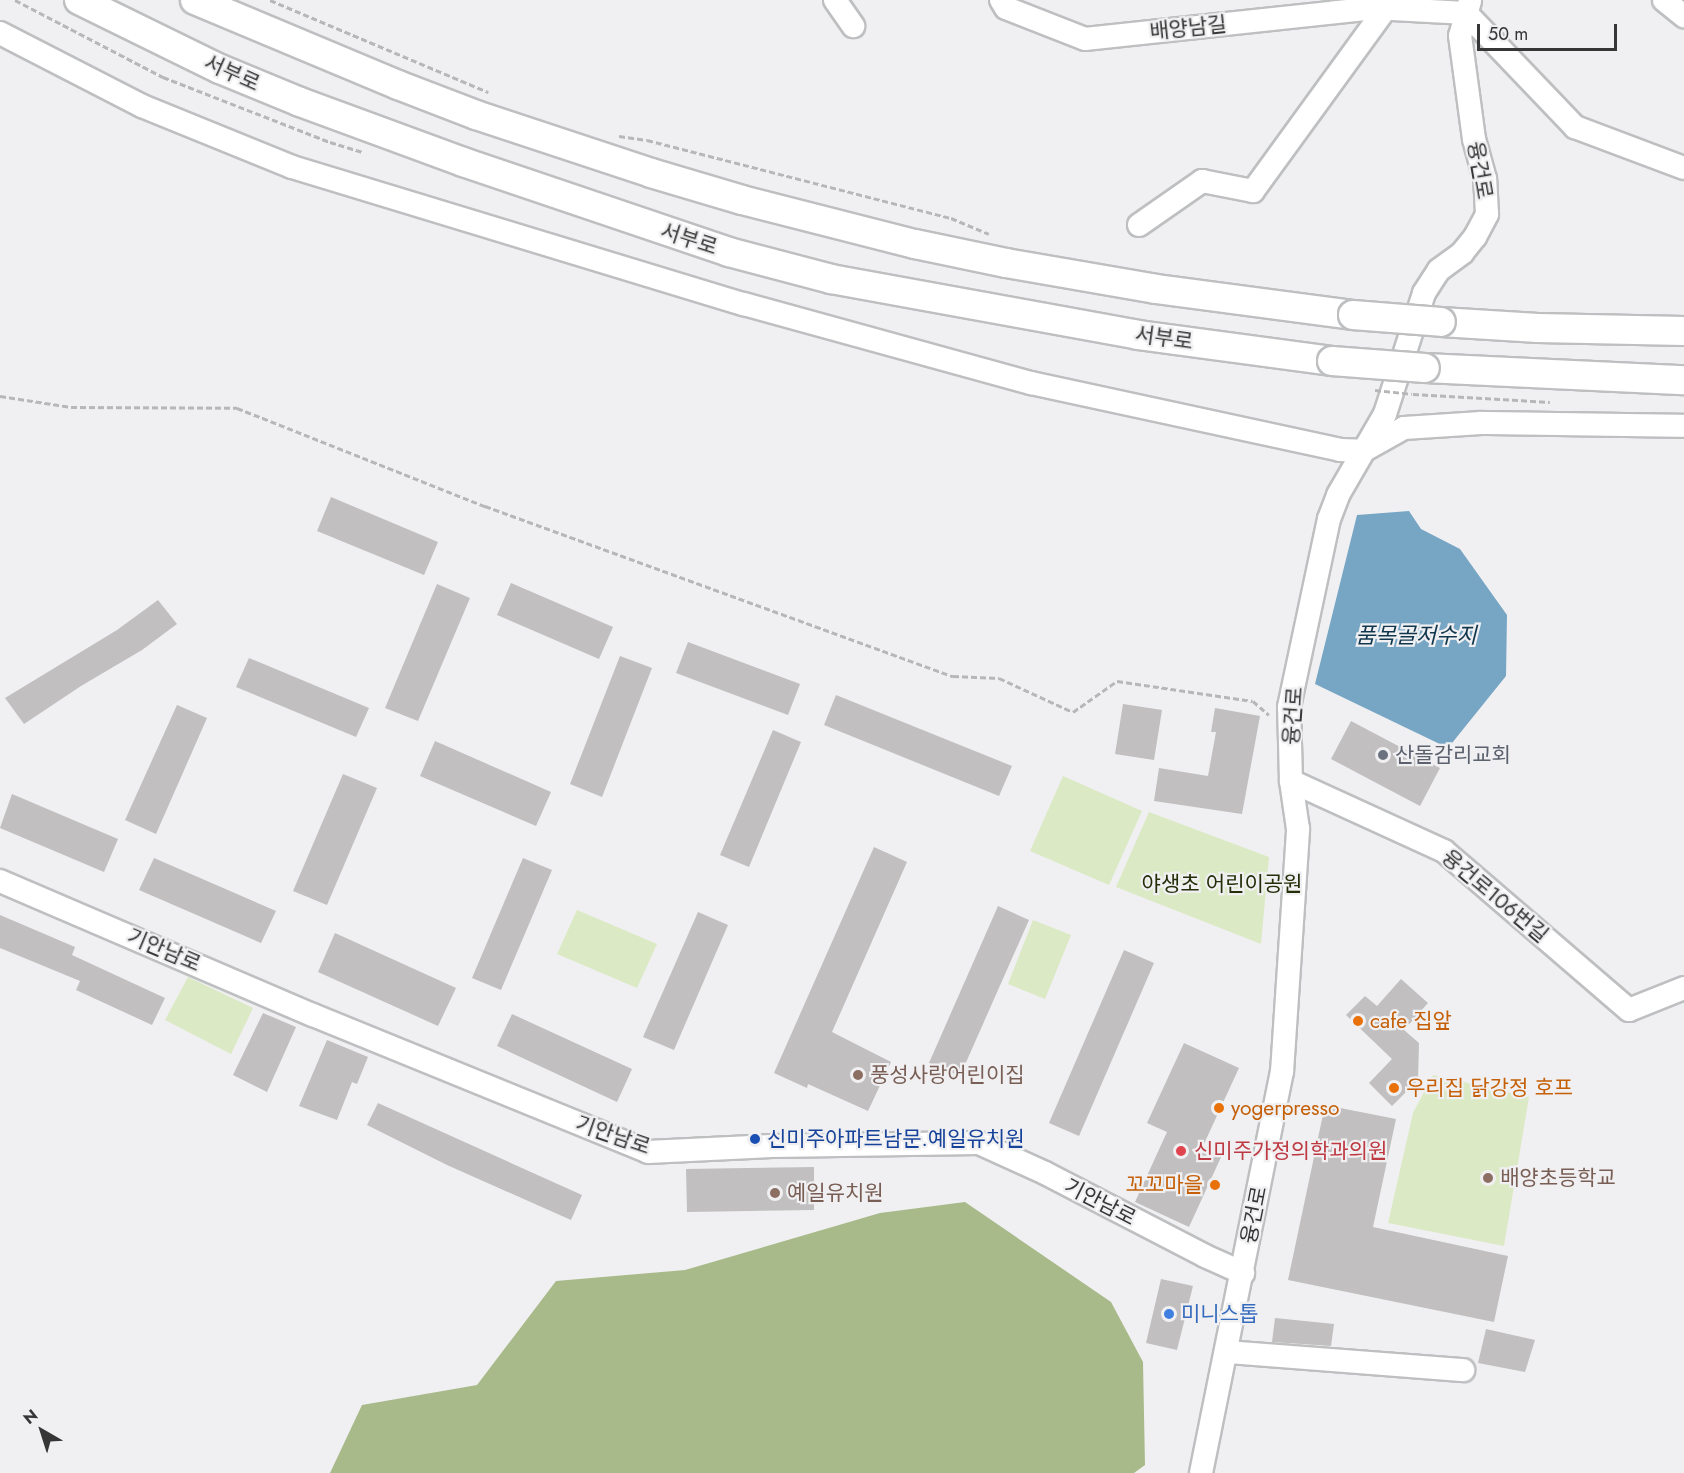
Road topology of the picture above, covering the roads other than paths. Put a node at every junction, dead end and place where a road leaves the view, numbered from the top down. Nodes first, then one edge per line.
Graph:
1 (79, 0) edge
2 (195, 0) edge
3 (835, 0) edge
4 (1001, 0) edge
5 (1664, 0) edge
6 (1468, 7) edge
7 (1385, 9) junction
8 (1684, 16) edge
9 (853, 26) dead end
10 (0, 33) edge
11 (1684, 168) edge
12 (1139, 225) dead end
13 (1684, 331) edge
14 (1684, 380) edge
15 (1684, 426) edge
16 (1362, 451) junction
17 (1291, 781) junction
18 (0, 881) edge
19 (1684, 988) edge
20 (1243, 1273) junction
21 (1227, 1352) junction
22 (1463, 1370) dead end
23 (1202, 1473) edge

1 - 14 main road, 서부로, bridge
2 - 13 main road, bridge
3 - 9 street
4 - 7 street, 배양남길
5 - 8 street
6 - 7 street, 배양남길
6 - 11 street
6 - 16 street, 융건로
7 - 12 street
10 - 16 street
15 - 16 street
16 - 17 street, 융건로
17 - 19 street, 융건로106번길
17 - 20 street, 융건로
18 - 20 street, 기안남로
20 - 21 street, 융건로
21 - 22 street
21 - 23 street, 융건로

